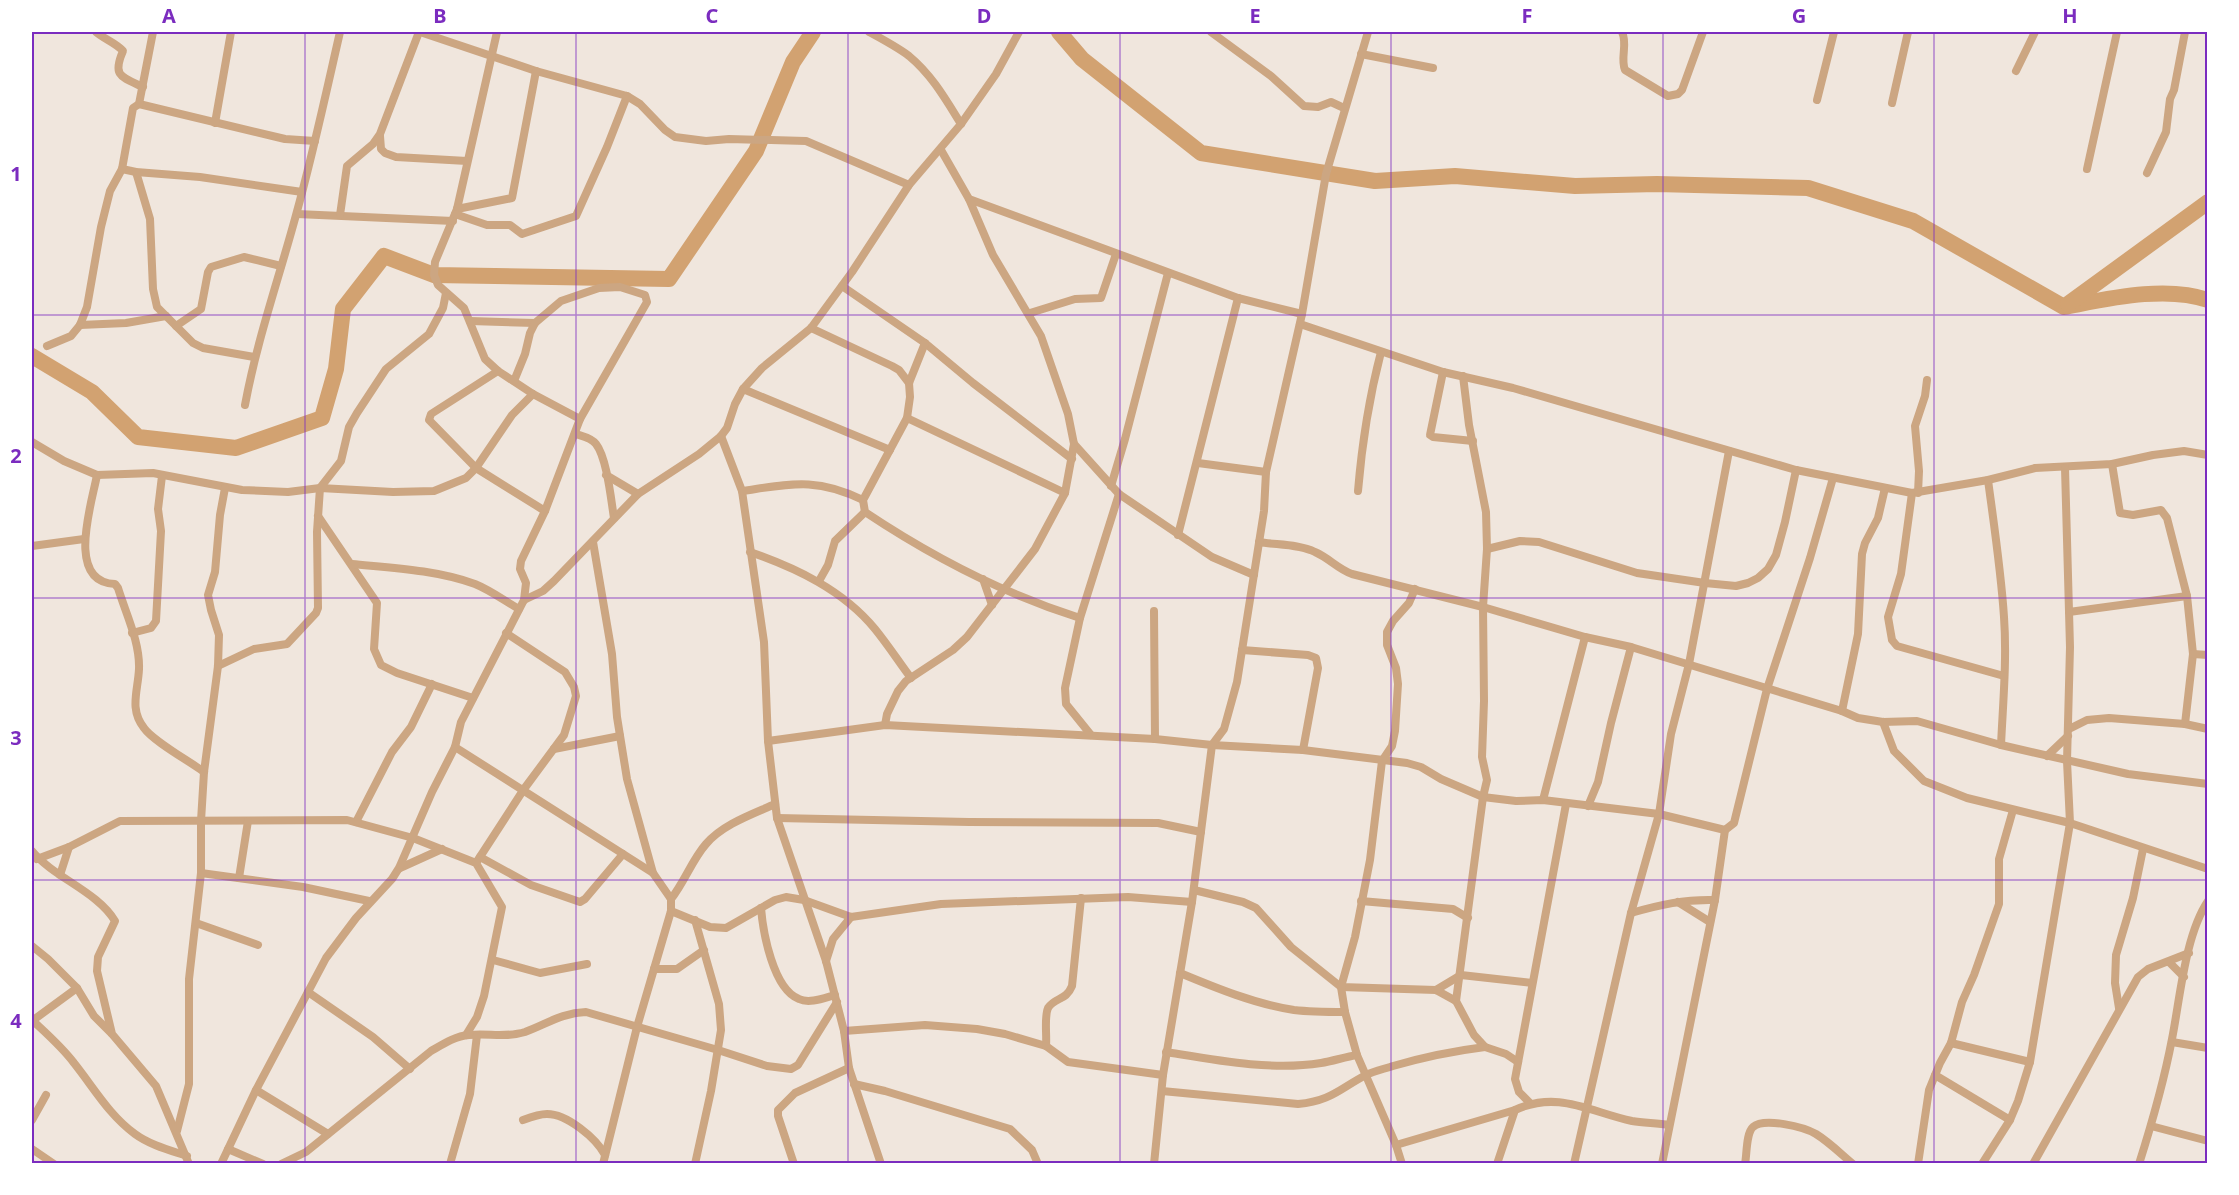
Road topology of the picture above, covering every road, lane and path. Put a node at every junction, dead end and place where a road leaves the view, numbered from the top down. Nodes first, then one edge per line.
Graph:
1 (96, 32) edge
2 (153, 32) edge
3 (231, 32) edge
4 (340, 32) edge
5 (419, 32) edge
6 (497, 32) edge
7 (869, 32) edge
8 (1019, 32) edge
9 (1211, 32) edge
10 (1368, 32) edge
11 (1622, 32) edge
12 (1703, 32) edge
13 (1834, 32) edge
14 (1908, 32) edge
15 (2035, 32) edge
16 (2116, 32) edge
17 (2186, 32) edge
18 (1360, 54) junction
19 (491, 56) junction
20 (1433, 68) dead end
21 (536, 71) junction
22 (2016, 71) dead end
23 (143, 87) junction
24 (627, 96) junction
25 (1817, 100) dead end
26 (1892, 103) dead end
27 (139, 104) junction
28 (1344, 108) junction
29 (215, 123) junction
30 (961, 124) junction
31 (380, 134) junction
32 (315, 141) junction
33 (940, 150) junction
34 (467, 161) junction
35 (122, 169) junction
36 (2087, 169) dead end
37 (136, 172) junction
38 (2147, 173) dead end
39 (909, 185) junction
40 (302, 192) junction
41 (969, 199) junction
42 (470, 207) junction
43 (297, 214) junction
44 (455, 215) junction
45 (340, 216) junction
46 (482, 223) junction
47 (1116, 254) junction
48 (281, 266) junction
49 (1168, 273) junction
50 (842, 286) junction
51 (446, 292) junction
52 (1238, 298) junction
53 (1030, 313) junction
54 (1302, 314) junction
55 (166, 316) junction
56 (470, 321) junction
57 (535, 323) junction
58 (1300, 324) junction
59 (80, 325) junction
60 (176, 326) junction
61 (811, 328) junction
62 (925, 343) junction
63 (47, 346) dead end
64 (1381, 352) junction
65 (254, 357) junction
66 (498, 371) junction
67 (1443, 372) junction
68 (1463, 376) junction
69 (1927, 380) dead end
70 (514, 381) junction
71 (909, 382) junction
72 (743, 389) junction
73 (533, 394) junction
74 (245, 405) dead end
75 (907, 418) junction
76 (580, 419) junction
77 (576, 434) junction
78 (721, 436) junction
79 (1473, 441) junction
80 (32, 442) edge
81 (1074, 444) junction
82 (890, 450) junction
83 (1729, 451) junction
84 (2208, 455) edge
85 (1072, 459) junction
86 (1198, 463) junction
87 (2112, 464) junction
88 (476, 468) junction
89 (2066, 468) junction
90 (1796, 470) junction
91 (1266, 472) junction
92 (97, 475) junction
93 (606, 475) junction
94 (162, 476) junction
95 (1833, 478) junction
96 (1988, 480) junction
97 (1111, 486) junction
98 (225, 488) junction
99 (320, 488) junction
100 (1885, 488) junction
101 (742, 491) junction
102 (1358, 491) dead end
103 (1065, 493) junction
104 (1915, 493) junction
105 (1119, 494) junction
106 (638, 495) junction
107 (863, 500) junction
108 (544, 511) junction
109 (865, 512) junction
110 (317, 515) junction
111 (614, 518) junction
112 (1178, 535) junction
113 (84, 539) junction
114 (593, 542) junction
115 (1259, 542) junction
116 (32, 546) edge
117 (1487, 549) junction
118 (750, 552) junction
119 (352, 564) junction
120 (1254, 575) junction
121 (983, 579) junction
122 (819, 581) junction
123 (1706, 583) junction
124 (1005, 589) junction
125 (1415, 589) junction
126 (2187, 596) junction
127 (524, 600) junction
128 (992, 605) junction
129 (1483, 607) junction
130 (519, 609) junction
131 (1154, 611) dead end
132 (2069, 612) junction
133 (1080, 618) junction
134 (132, 633) junction
135 (506, 633) junction
136 (1585, 637) junction
137 (1631, 647) junction
138 (1242, 650) junction
139 (2193, 654) junction
140 (2208, 655) edge
141 (1689, 664) junction
142 (218, 666) junction
143 (2004, 676) junction
144 (911, 678) junction
145 (432, 684) junction
146 (1767, 689) junction
147 (473, 698) junction
148 (1842, 711) junction
149 (1882, 722) junction
150 (2185, 724) junction
151 (885, 726) junction
152 (2208, 729) edge
153 (2069, 732) junction
154 (1091, 735) junction
155 (620, 736) junction
156 (1155, 739) junction
157 (768, 741) junction
158 (1212, 745) junction
159 (2001, 745) junction
160 (455, 747) junction
161 (554, 749) junction
162 (1303, 750) junction
163 (2047, 756) junction
164 (1382, 761) junction
165 (2067, 761) junction
166 (204, 772) junction
167 (2208, 784) edge
168 (524, 789) junction
169 (1483, 797) junction
170 (1543, 800) junction
171 (775, 804) junction
172 (1566, 804) junction
173 (1588, 806) junction
174 (2013, 810) junction
175 (1659, 814) junction
176 (777, 818) junction
177 (201, 820) junction
178 (248, 821) junction
179 (356, 822) junction
180 (2070, 823) junction
181 (1725, 830) junction
182 (1201, 832) junction
183 (414, 838) junction
184 (69, 847) junction
185 (442, 849) junction
186 (2143, 849) junction
187 (32, 851) edge
188 (623, 854) junction
189 (38, 859) junction
190 (478, 860) junction
191 (399, 868) junction
192 (2208, 869) edge
193 (201, 873) junction
194 (653, 873) junction
195 (60, 875) junction
196 (239, 878) junction
197 (1194, 890) junction
198 (1081, 898) junction
199 (671, 899) junction
200 (804, 900) junction
201 (1715, 900) junction
202 (1361, 901) junction
203 (2208, 901) edge
204 (369, 902) junction
205 (1192, 902) junction
206 (1678, 902) junction
207 (761, 908) junction
208 (671, 911) junction
209 (1631, 913) junction
210 (851, 916) junction
211 (1468, 918) junction
212 (695, 920) junction
213 (1710, 922) junction
214 (196, 923) junction
215 (258, 945) dead end
216 (32, 946) edge
217 (704, 950) junction
218 (2188, 953) junction
219 (493, 960) junction
220 (826, 961) junction
221 (2169, 962) junction
222 (587, 964) dead end
223 (654, 969) junction
224 (1180, 973) junction
225 (1461, 975) junction
226 (2184, 977) junction
227 (1532, 983) junction
228 (1341, 987) junction
229 (77, 988) junction
230 (1436, 990) junction
231 (308, 992) junction
232 (836, 999) junction
233 (1456, 1001) junction
234 (2119, 1008) junction
235 (1345, 1012) junction
236 (32, 1021) edge
237 (637, 1028) junction
238 (844, 1031) junction
239 (112, 1034) junction
240 (466, 1035) junction
241 (477, 1035) junction
242 (2172, 1042) junction
243 (1951, 1043) junction
244 (1046, 1046) junction
245 (1485, 1047) junction
246 (2208, 1048) edge
247 (718, 1050) junction
248 (1166, 1052) junction
249 (1358, 1055) junction
250 (1518, 1062) junction
251 (2030, 1062) junction
252 (849, 1068) junction
253 (410, 1069) junction
254 (1367, 1074) junction
255 (1163, 1075) junction
256 (1935, 1075) junction
257 (854, 1084) junction
258 (256, 1090) junction
259 (1162, 1091) junction
260 (46, 1095) dead end
261 (1530, 1103) junction
262 (1587, 1107) junction
263 (1515, 1110) junction
264 (32, 1120) edge
265 (523, 1120) dead end
266 (2010, 1120) junction
267 (1669, 1125) junction
268 (2151, 1126) junction
269 (177, 1131) junction
270 (328, 1134) junction
271 (2208, 1141) edge
272 (1396, 1145) junction
273 (32, 1149) edge
274 (228, 1149) junction
275 (605, 1155) junction
276 (188, 1160) edge
277 (54, 1164) edge
278 (222, 1164) edge
279 (263, 1164) edge
280 (281, 1164) edge
281 (450, 1164) edge
282 (603, 1164) edge
283 (694, 1164) edge
284 (794, 1164) edge
285 (881, 1164) edge
286 (1038, 1164) edge
287 (1154, 1164) edge
288 (1402, 1164) edge
289 (1497, 1164) edge
290 (1574, 1164) edge
291 (1662, 1164) edge
292 (1745, 1164) edge
293 (1853, 1164) edge
294 (1918, 1164) edge
295 (1982, 1164) edge
296 (2033, 1164) edge
297 (2139, 1164) edge

1 - 23 street
2 - 23 street
3 - 29 street
4 - 32 street
5 - 19 street
5 - 31 street
6 - 19 street
7 - 30 street
8 - 30 street
9 - 28 street
10 - 18 street
11 - 12 street
13 - 25 street
14 - 26 street
15 - 22 street
16 - 36 street
17 - 38 street
18 - 20 street
18 - 28 street
19 - 21 street
19 - 34 street
21 - 24 street
21 - 42 street
23 - 27 street
24 - 39 street
24 - 46 street
27 - 29 street
27 - 35 street
28 - 54 street
29 - 32 street
30 - 33 street
31 - 34 street
31 - 45 street
32 - 40 street
33 - 39 street
33 - 41 street
34 - 44 street
35 - 37 street
35 - 59 street
37 - 40 street
37 - 55 street
39 - 50 street
40 - 43 street
41 - 47 street
41 - 53 street
42 - 44 street
42 - 46 street
43 - 45 street
43 - 48 street
44 - 45 street
44 - 46 street
44 - 51 street
47 - 49 street
47 - 53 street
48 - 60 street
48 - 65 street
49 - 52 street
49 - 97 street
50 - 61 street
50 - 62 street
51 - 56 street
51 - 99 street
52 - 54 street
52 - 86 street
53 - 81 street
54 - 58 street
55 - 59 street
55 - 60 street
56 - 57 street
56 - 66 street
57 - 70 street
57 - 76 street
58 - 64 street
58 - 91 street
59 - 63 street
60 - 65 street
61 - 71 street
61 - 72 street
62 - 71 street
62 - 85 street
64 - 67 street
64 - 102 street
65 - 74 street
66 - 70 street
66 - 88 street
67 - 68 street
67 - 79 street
68 - 79 street
68 - 83 street
69 - 104 street
70 - 73 street
71 - 75 street
72 - 78 street
72 - 82 street
73 - 76 street
73 - 88 street
75 - 82 street
75 - 103 street
76 - 77 street
77 - 93 street
77 - 108 street
78 - 101 street
78 - 106 street
79 - 117 street
80 - 92 street
81 - 85 street
81 - 97 street
82 - 107 street
83 - 90 street
83 - 123 street
84 - 87 street
85 - 103 street
86 - 91 street
86 - 112 street
87 - 89 street
87 - 126 street
88 - 99 street
88 - 108 street
89 - 96 street
89 - 132 street
90 - 95 street
90 - 123 street
91 - 115 street
92 - 94 street
92 - 113 street
93 - 106 street
93 - 111 street
94 - 98 street
94 - 134 street
95 - 100 street
95 - 146 street
96 - 104 street
96 - 143 street
97 - 105 street
98 - 99 street
98 - 142 street
99 - 110 street
100 - 104 street
100 - 148 street
101 - 107 street
101 - 118 street
103 - 124 street
104 - 143 street
105 - 112 street
105 - 133 street
106 - 111 street
107 - 109 street
108 - 127 street
109 - 121 street
109 - 122 street
110 - 119 street
110 - 142 street
111 - 114 street
112 - 120 street
113 - 116 street
113 - 134 street
114 - 127 street
114 - 155 street
115 - 120 street
115 - 125 street
117 - 123 street
117 - 129 street
118 - 122 street
118 - 157 street
119 - 130 street
119 - 145 street
120 - 138 street
121 - 124 street
121 - 128 street
122 - 144 street
123 - 141 street
124 - 128 street
124 - 133 street
125 - 129 street
125 - 164 street
126 - 132 street
126 - 139 street
127 - 130 street
128 - 144 street
129 - 136 street
129 - 169 street
130 - 135 street
131 - 156 street
132 - 153 street
133 - 154 street
134 - 166 street
135 - 147 street
135 - 161 street
136 - 137 street
136 - 170 street
137 - 141 street
137 - 173 street
138 - 158 street
138 - 162 street
139 - 140 street
139 - 150 street
141 - 146 street
141 - 175 street
142 - 166 street
143 - 159 street
144 - 151 street
145 - 147 street
145 - 179 street
146 - 148 street
146 - 181 street
147 - 160 street
148 - 149 street
149 - 159 street
149 - 174 street
150 - 152 street
150 - 153 street
151 - 154 street
151 - 157 street
153 - 163 street
153 - 165 street
154 - 156 street
155 - 161 street
155 - 194 street
156 - 158 street
157 - 171 street
158 - 162 street
158 - 182 street
159 - 163 street
160 - 168 street
160 - 183 street
161 - 168 street
162 - 164 street
163 - 165 street
164 - 169 street
164 - 202 street
165 - 167 street
165 - 180 street
166 - 177 street
168 - 188 street
168 - 190 street
169 - 170 street
169 - 211 street
170 - 172 street
171 - 176 street
171 - 199 street
172 - 173 street
172 - 227 street
173 - 175 street
174 - 180 street
174 - 243 street
175 - 181 street
175 - 209 street
176 - 182 street
176 - 200 street
177 - 178 street
177 - 184 street
177 - 193 street
178 - 179 street
178 - 196 street
179 - 183 street
180 - 186 street
180 - 251 street
181 - 201 street
182 - 197 street
183 - 185 street
183 - 191 street
184 - 189 street
184 - 195 street
185 - 190 street
185 - 191 street
186 - 192 street
186 - 234 street
187 - 189 street
188 - 190 street
188 - 194 street
189 - 195 street
190 - 219 street
191 - 204 street
193 - 196 street
193 - 214 street
194 - 199 street
195 - 239 street
196 - 204 street
197 - 205 street
197 - 228 street
198 - 205 street
198 - 210 street
198 - 244 street
199 - 208 street
200 - 207 street
200 - 210 street
200 - 220 street
201 - 206 street
201 - 213 street
202 - 211 street
202 - 228 street
203 - 218 street
204 - 231 street
205 - 224 street
206 - 209 street
206 - 213 street
207 - 212 street
207 - 232 street
208 - 212 street
208 - 223 street
209 - 262 street
210 - 220 street
211 - 225 street
212 - 217 street
213 - 267 street
214 - 215 street
214 - 269 street
216 - 229 street
217 - 223 street
217 - 247 street
218 - 221 street
218 - 226 street
219 - 222 street
219 - 240 street
220 - 232 street
221 - 226 street
221 - 234 street
223 - 237 street
224 - 235 street
224 - 248 street
225 - 227 street
225 - 230 street
225 - 233 street
226 - 242 street
227 - 250 street
228 - 230 street
228 - 235 street
229 - 236 street
229 - 239 street
230 - 233 street
231 - 253 street
231 - 258 street
232 - 238 street
232 - 247 street
233 - 245 street
234 - 296 street
235 - 249 street
236 - 276 street
237 - 241 street
237 - 247 street
237 - 275 street
238 - 244 street
238 - 252 street
239 - 269 street
240 - 241 street
240 - 253 street
241 - 281 street
242 - 246 street
242 - 268 street
243 - 251 street
243 - 256 street
244 - 255 street
245 - 250 street
245 - 254 street
247 - 283 street
248 - 249 street
248 - 255 street
249 - 254 street
250 - 261 street
251 - 266 street
252 - 257 street
252 - 284 street
253 - 270 street
254 - 259 street
254 - 272 street
255 - 259 street
256 - 266 street
256 - 294 street
257 - 285 street
257 - 286 street
258 - 270 street
258 - 274 street
259 - 287 street
260 - 264 street
261 - 262 street
261 - 263 street
262 - 267 street
262 - 290 street
263 - 272 street
263 - 289 street
265 - 275 street
266 - 295 street
267 - 291 street
268 - 271 street
268 - 297 street
269 - 276 street
270 - 280 street
272 - 288 street
273 - 277 street
274 - 278 street
274 - 279 street
275 - 282 street
292 - 293 street

